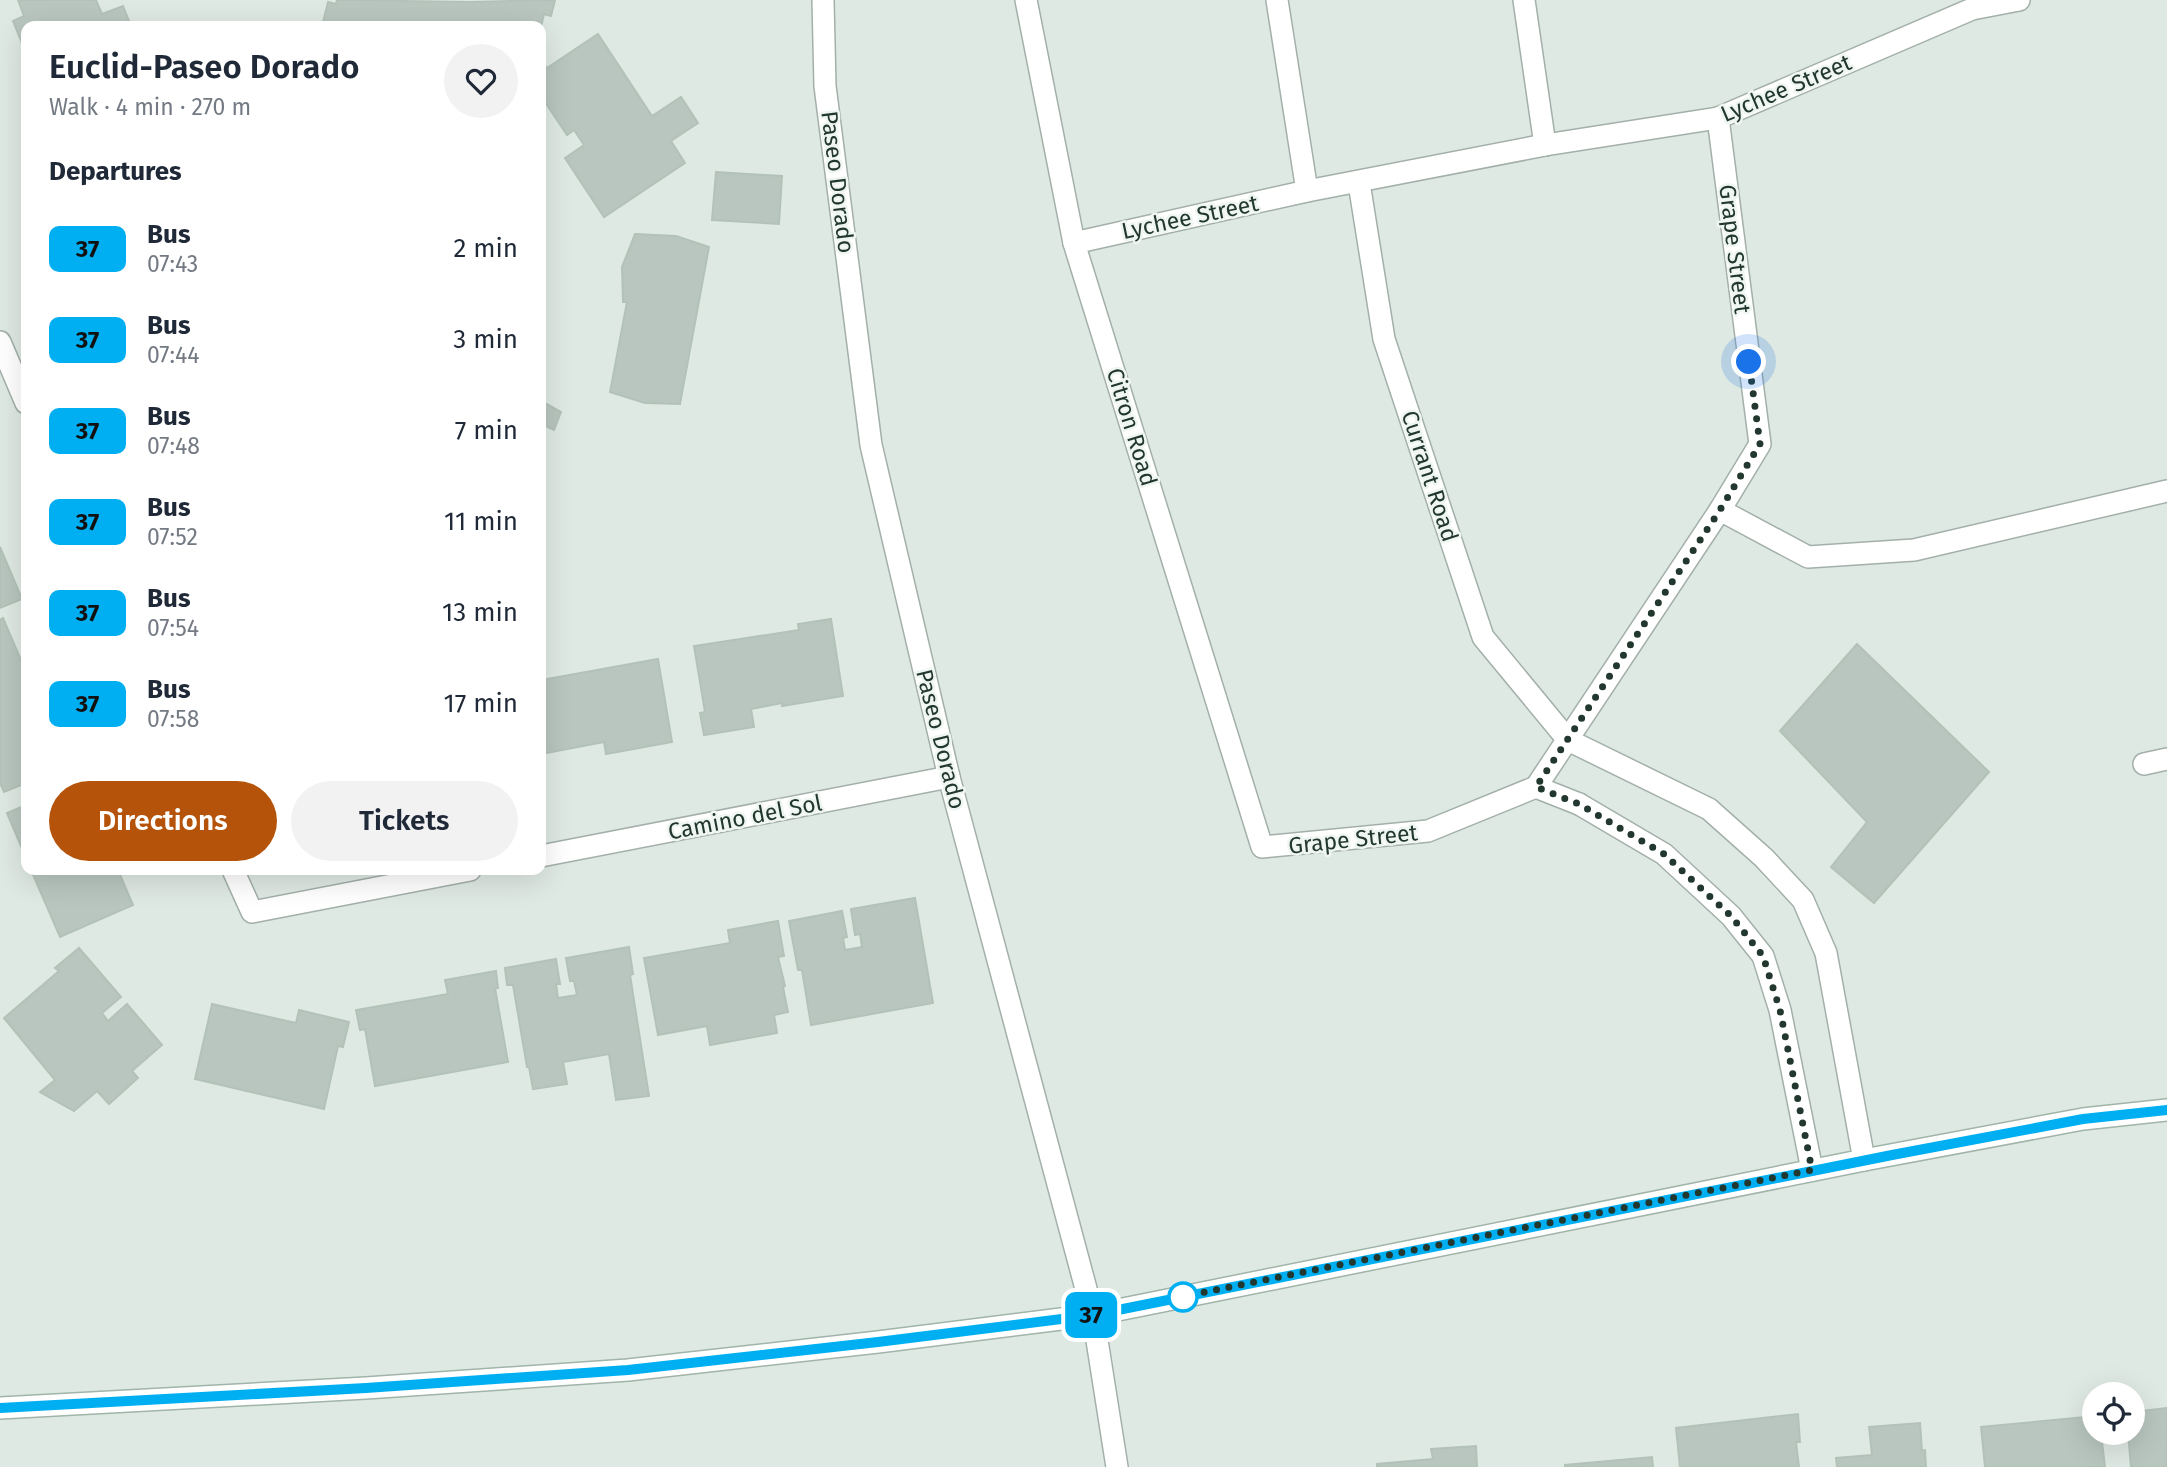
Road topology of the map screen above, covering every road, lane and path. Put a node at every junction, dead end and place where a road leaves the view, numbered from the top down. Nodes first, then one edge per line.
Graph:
1 (823, 0) edge
2 (1026, 0) edge
3 (1277, 0) edge
4 (1524, 0) edge
5 (2019, 0) edge
6 (1718, 118) junction
7 (1545, 145) junction
8 (1359, 183) junction
9 (1307, 191) junction
10 (1074, 243) junction
11 (0, 342) edge
12 (17, 359) edge
13 (21, 379) edge
14 (2167, 491) edge
15 (1720, 510) junction
16 (1569, 740) junction
17 (2167, 759) edge
18 (2144, 764) dead end
19 (949, 777) junction
20 (1536, 787) junction
21 (1262, 847) joint
22 (546, 855) edge
23 (235, 875) edge
24 (445, 875) edge
25 (2167, 1110) edge
26 (1864, 1160) junction
27 (1812, 1170) junction
28 (1093, 1315) junction
29 (0, 1408) edge
30 (1117, 1467) edge

1 - 19 street, Paseo Dorado
2 - 10 street, Citron Road
3 - 9 street
4 - 7 street
5 - 6 street, Lychee Street
6 - 7 street, Lychee Street
6 - 15 street, Grape Street
7 - 8 street, Lychee Street
8 - 9 street, Lychee Street
8 - 16 street, Currant Road
9 - 10 street, Lychee Street
10 - 21 street, Citron Road
11 - 12 street
12 - 13 street
14 - 15 street
15 - 16 street, Grape Street
16 - 20 street, Grape Street
16 - 26 street
17 - 18 street
19 - 22 street, Camino del Sol
19 - 28 street, Paseo Dorado
20 - 21 street, Grape Street
20 - 27 street
23 - 24 street
25 - 26 street
26 - 27 street
27 - 28 street
28 - 29 street
28 - 30 street, Paseo Dorado

